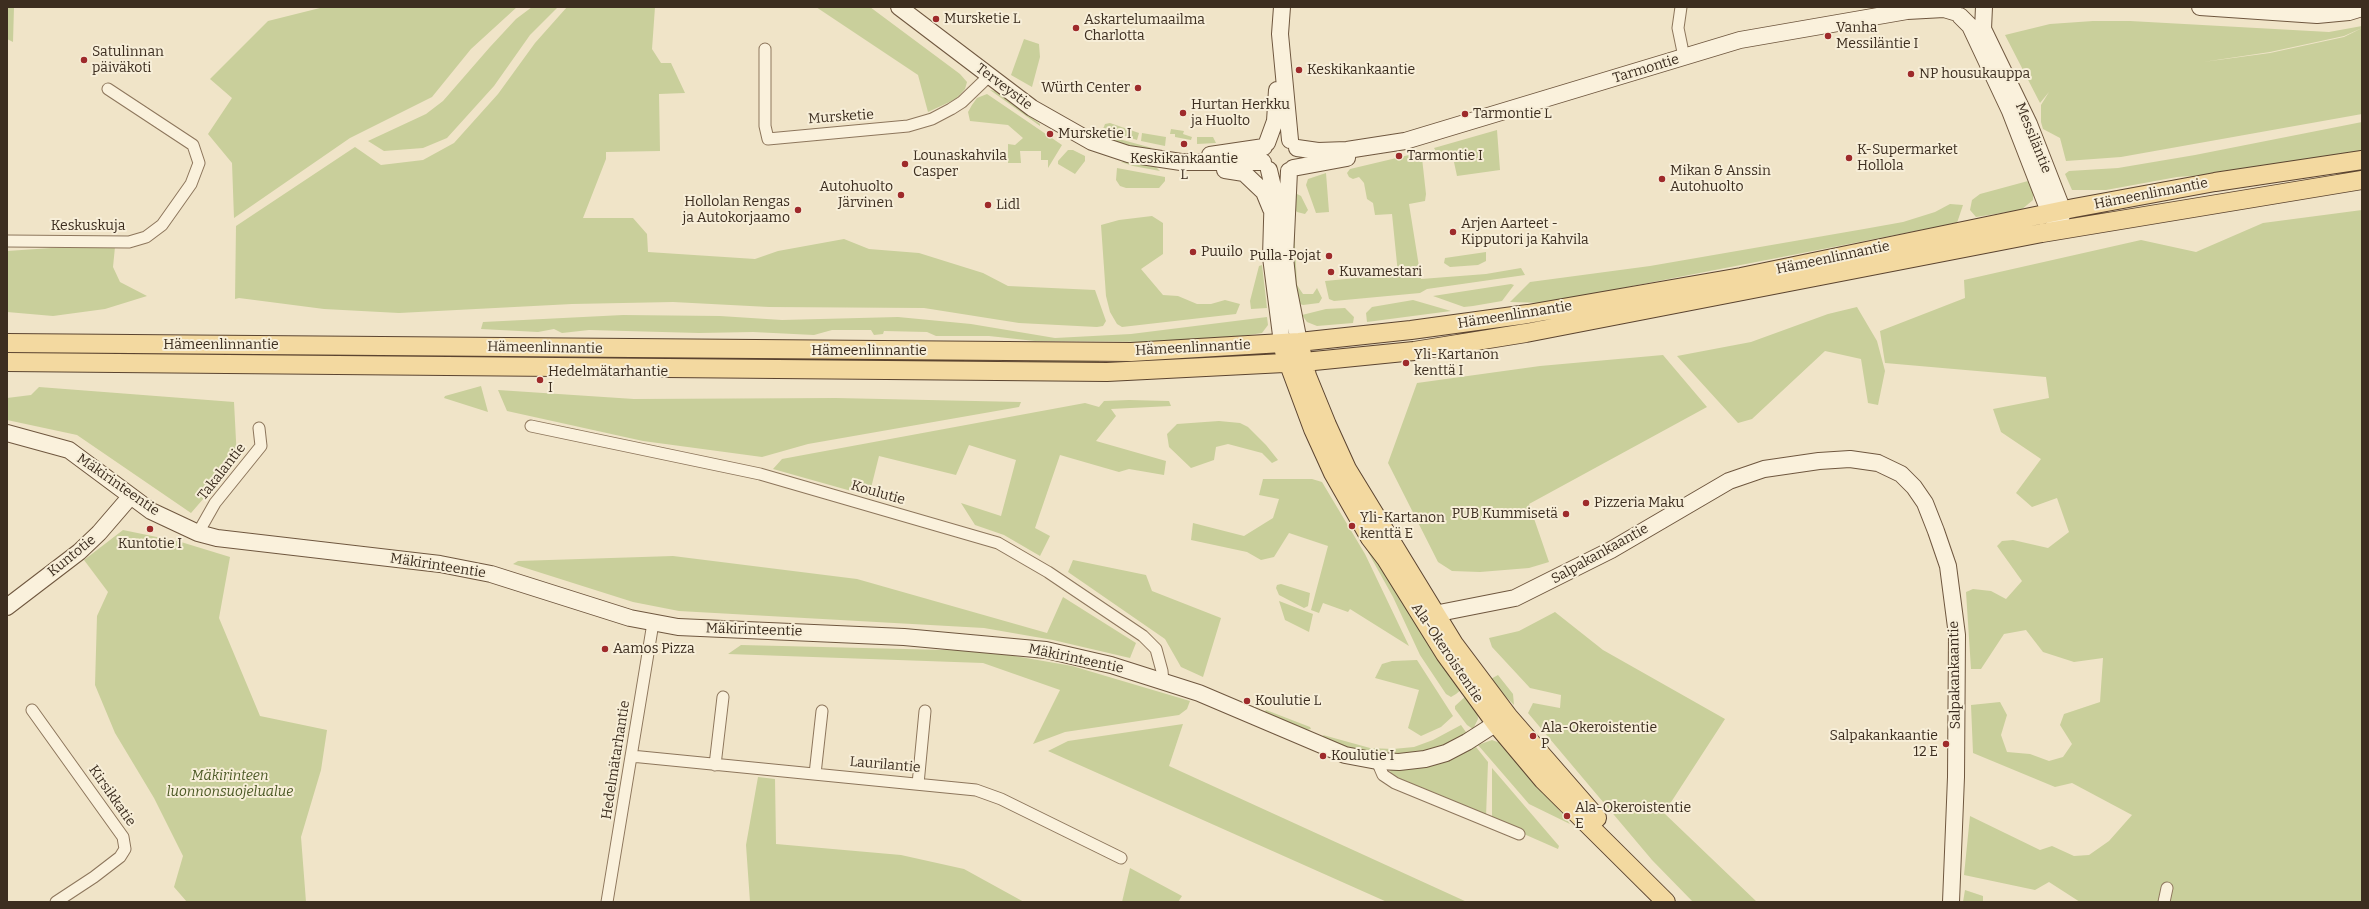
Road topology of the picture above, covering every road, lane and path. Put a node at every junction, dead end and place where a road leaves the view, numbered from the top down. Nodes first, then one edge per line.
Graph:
1 (899, 7) edge
2 (1282, 7) edge
3 (1681, 7) edge
4 (1984, 7) edge
5 (2200, 7) edge
6 (2362, 8) edge
7 (1912, 9) edge
8 (1955, 12) edge
9 (765, 49) dead end
10 (1282, 51) junction
11 (1684, 57) junction
12 (989, 76) junction
13 (108, 89) dead end
14 (1293, 144) junction
15 (1390, 145) junction
16 (1123, 153) junction
17 (1266, 156) junction
18 (2362, 160) edge
19 (1291, 170) junction
20 (2362, 180) edge
21 (1272, 211) junction
22 (2058, 222) junction
23 (7, 241) edge
24 (1291, 342) junction
25 (7, 343) edge
26 (7, 362) edge
27 (1296, 362) junction
28 (531, 426) dead end
29 (259, 428) dead end
30 (7, 433) edge
31 (130, 497) junction
32 (198, 533) junction
33 (7, 607) edge
34 (1429, 615) junction
35 (653, 623) junction
36 (1163, 682) junction
37 (723, 697) dead end
38 (32, 710) dead end
39 (822, 710) dead end
40 (925, 711) dead end
41 (1502, 720) junction
42 (631, 756) junction
43 (1377, 761) junction
44 (716, 765) junction
45 (815, 774) junction
46 (918, 784) junction
47 (1519, 834) dead end
48 (1121, 858) dead end
49 (2167, 888) dead end
50 (56, 902) edge
51 (607, 902) edge
52 (1668, 902) edge
53 (1950, 902) edge
54 (2164, 902) edge

1 - 12 street, Terveystie
2 - 10 street
3 - 11 street
4 - 8 street, Tarmontie
4 - 22 street, Messiläntie
5 - 6 street
7 - 8 street, Tarmontie
7 - 11 street, Tarmontie
8 - 22 street, Messiläntie
9 - 12 street, Mursketie
10 - 14 street
10 - 17 street
11 - 15 street, Tarmontie
12 - 16 street, Terveystie
13 - 23 street, Keskuskuja
14 - 15 street, Tarmontie
14 - 17 street
14 - 19 street
15 - 19 street, Tarmontie
16 - 17 street, Terveystie
16 - 21 street, Terveystie
17 - 19 street
17 - 21 street
18 - 22 main road, Hämeenlinnantie
19 - 24 street
20 - 22 main road, Hämeenlinnantie
21 - 24 street
22 - 24 main road, Hämeenlinnantie
22 - 27 main road, Hämeenlinnantie
24 - 25 main road, Hämeenlinnantie
24 - 27 main road, Ala-Okeroistentie
26 - 27 main road, Hämeenlinnantie
27 - 34 main road, Ala-Okeroistentie
28 - 36 street, Koulutie
29 - 32 street, Takalantie
30 - 31 street, Mäkirinteentie
31 - 32 street, Mäkirinteentie
31 - 33 street, Kuntotie
32 - 35 street, Mäkirinteentie
34 - 41 main road, Ala-Okeroistentie
34 - 53 street, Salpakankaantie
35 - 36 street, Mäkirinteentie
35 - 42 street, Hedelmätarhantie
36 - 43 street, Mäkirinteentie
37 - 44 street
38 - 50 street, Kirsikkatie
39 - 45 street
40 - 46 street
41 - 43 street, Mäkirinteentie
41 - 52 main road, Ala-Okeroistentie
42 - 44 street, Laurilantie
42 - 51 street, Hedelmätarhantie
43 - 47 street
44 - 45 street, Laurilantie
45 - 46 street, Laurilantie
46 - 48 street, Laurilantie
49 - 54 street

